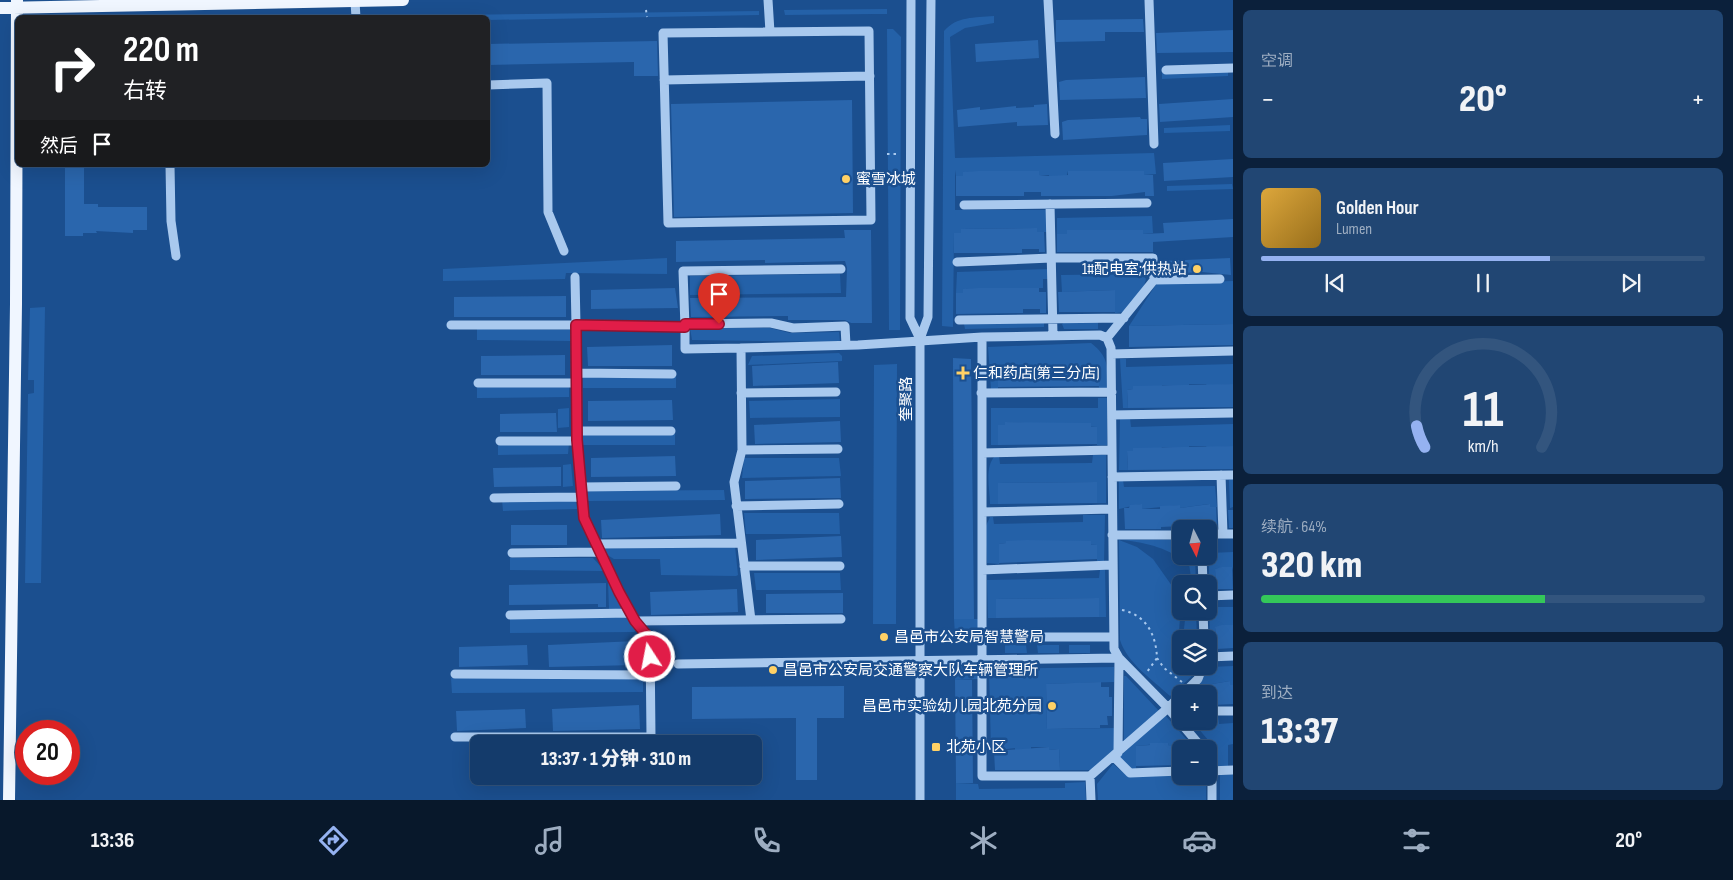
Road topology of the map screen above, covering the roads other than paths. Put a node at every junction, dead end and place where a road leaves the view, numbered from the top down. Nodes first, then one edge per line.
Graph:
1 (403, 0) edge
2 (768, 0) edge
3 (911, 0) edge
4 (931, 0) edge
5 (1048, 0) edge
6 (1149, 0) edge
7 (355, 1) edge
8 (16, 4) edge
9 (69, 7) junction
10 (0, 8) edge
11 (62, 15) edge
12 (356, 15) edge
13 (770, 32) junction
14 (1233, 68) edge
15 (1166, 70) dead end
16 (870, 76) junction
17 (664, 80) junction
18 (490, 85) edge
19 (1054, 134) dead end
20 (1154, 144) dead end
21 (17, 167) edge
22 (170, 167) edge
23 (1147, 203) dead end
24 (964, 204) dead end
25 (1050, 204) junction
26 (564, 251) dead end
27 (176, 256) dead end
28 (1051, 258) junction
29 (957, 262) dead end
30 (841, 269) dead end
31 (575, 277) dead end
32 (1220, 278) dead end
33 (1154, 280) junction
34 (1053, 318) junction
35 (1124, 318) junction
36 (960, 320) dead end
37 (451, 325) dead end
38 (576, 325) junction
39 (685, 325) junction
40 (1053, 335) junction
41 (982, 337) junction
42 (1107, 338) junction
43 (920, 339) junction
44 (846, 345) junction
45 (741, 348) junction
46 (1233, 351) edge
47 (1111, 354) junction
48 (672, 374) dead end
49 (576, 378) junction
50 (478, 383) dead end
51 (836, 392) dead end
52 (1112, 392) junction
53 (741, 393) junction
54 (981, 393) junction
55 (1233, 413) edge
56 (1112, 415) junction
57 (671, 432) dead end
58 (577, 436) junction
59 (500, 441) dead end
60 (838, 449) dead end
61 (742, 450) junction
62 (1112, 450) junction
63 (982, 453) junction
64 (1221, 475) junction
65 (1233, 475) edge
66 (1112, 477) junction
67 (676, 486) dead end
68 (581, 487) junction
69 (582, 497) junction
70 (494, 498) dead end
71 (839, 504) dead end
72 (736, 506) junction
73 (1112, 509) junction
74 (982, 512) junction
75 (1218, 534) edge
76 (1223, 534) junction
77 (1233, 534) edge
78 (1112, 535) junction
79 (1172, 535) edge
80 (741, 543) junction
81 (599, 548) junction
82 (512, 553) dead end
83 (1112, 565) junction
84 (744, 566) junction
85 (840, 566) dead end
86 (982, 570) junction
87 (1233, 595) edge
88 (1217, 596) edge
89 (510, 615) dead end
90 (633, 617) junction
91 (841, 619) dead end
92 (751, 620) junction
93 (1113, 637) junction
94 (982, 638) junction
95 (1233, 656) edge
96 (1217, 657) edge
97 (1119, 658) junction
98 (982, 660) junction
99 (920, 661) junction
100 (678, 664) dead end
101 (455, 674) dead end
102 (650, 675) junction
103 (1200, 675) edge
104 (1192, 685) edge
105 (1172, 708) edge
106 (1217, 711) edge
107 (1233, 711) edge
108 (1172, 712) edge
109 (455, 737) dead end
110 (1116, 755) junction
111 (1217, 769) edge
112 (1233, 770) edge
113 (1172, 771) edge
114 (1090, 776) junction
115 (5, 781) edge
116 (1211, 785) edge
117 (9, 800) edge
118 (920, 800) edge
119 (1091, 800) edge
120 (1212, 800) edge

1 - 7 main road
2 - 13 street
3 - 43 street
4 - 43 street, 奎聚路
5 - 19 street
6 - 20 street
7 - 9 main road
7 - 12 street
8 - 9 main road
8 - 10 main road
9 - 11 main road
13 - 16 street
13 - 17 street
14 - 15 street
16 - 17 street
16 - 17 street
18 - 26 street
21 - 115 main road
22 - 27 street
23 - 25 street
24 - 25 street
25 - 28 street
28 - 29 street
28 - 33 street
28 - 34 street
30 - 39 street
31 - 38 street
32 - 33 street
33 - 35 street
34 - 35 street
34 - 36 street
34 - 40 street
35 - 42 street
37 - 38 street
38 - 39 street
38 - 49 street
39 - 44 street
39 - 45 street
40 - 41 street
40 - 42 street
41 - 43 street
41 - 54 street
42 - 47 street
43 - 44 street
43 - 99 street, 奎聚路
44 - 45 street
45 - 53 street
46 - 47 street
47 - 52 street
48 - 49 street
49 - 50 street
49 - 58 street
51 - 53 street
52 - 54 street
52 - 56 street
53 - 61 street
54 - 63 street
55 - 56 street
56 - 62 street
57 - 58 street
58 - 59 street
58 - 68 street
60 - 61 street
61 - 72 street
62 - 63 street
62 - 66 street
63 - 74 street
64 - 65 street
64 - 66 street
64 - 76 street
66 - 73 street
67 - 68 street
68 - 69 street
69 - 70 street
69 - 81 street
71 - 72 street
72 - 80 street
73 - 74 street
73 - 78 street
74 - 86 street
75 - 76 street
76 - 77 street
78 - 79 street
78 - 83 street
80 - 81 street
80 - 84 street
81 - 82 street
81 - 90 street
83 - 86 street
83 - 93 street
84 - 85 street
84 - 92 street
86 - 94 street
87 - 88 street
89 - 90 street
90 - 92 street
90 - 102 street
91 - 92 street
93 - 94 street
93 - 97 street
94 - 98 street
95 - 96 street
97 - 98 street
97 - 105 street
97 - 110 street
98 - 99 street
98 - 114 street
99 - 100 street
99 - 118 street, 奎聚路
101 - 102 street
102 - 109 street
103 - 104 street
106 - 107 street
108 - 110 street
110 - 113 street
110 - 114 street
111 - 112 street
114 - 119 street
115 - 117 main road
116 - 120 street

